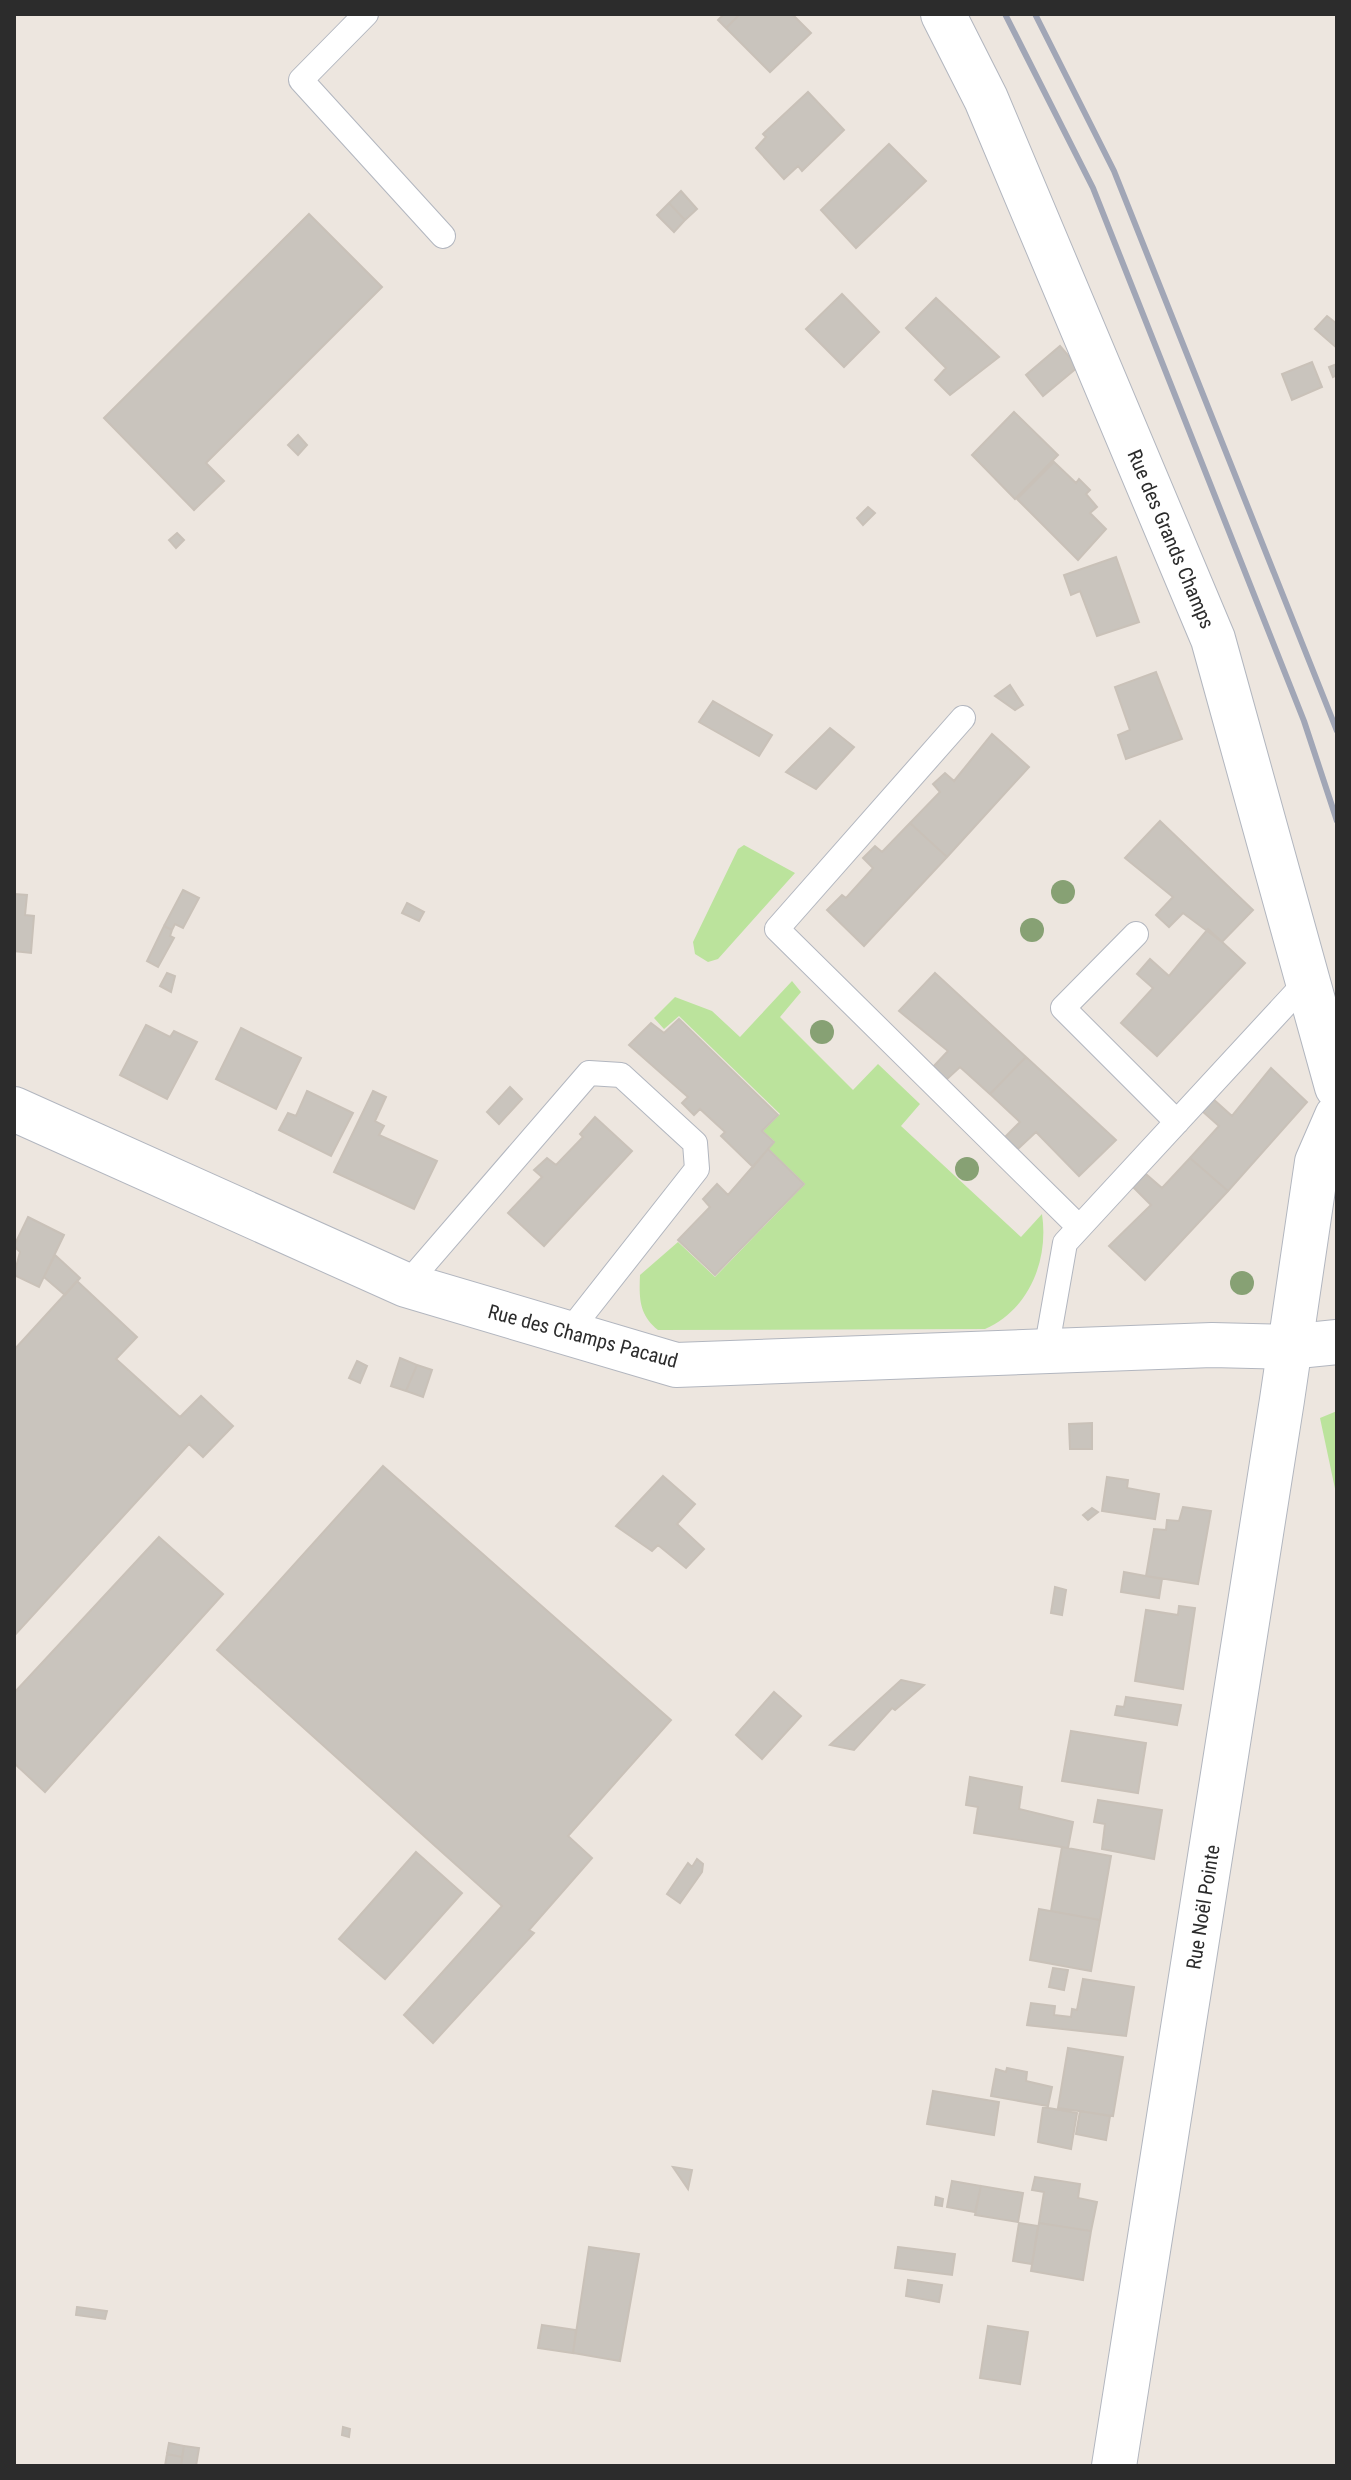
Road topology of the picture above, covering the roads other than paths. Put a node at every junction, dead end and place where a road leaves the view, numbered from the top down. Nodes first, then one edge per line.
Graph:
1 (366, 14) edge
2 (943, 14) edge
3 (443, 236) dead end
4 (963, 718) dead end
5 (1136, 934) dead end
6 (1307, 981) junction
7 (1337, 1087) edge
8 (14, 1109) edge
9 (1337, 1116) edge
10 (1177, 1122) junction
11 (1079, 1227) junction
12 (406, 1285) junction
13 (568, 1333) junction
14 (1337, 1342) edge
15 (1288, 1347) junction
16 (1046, 1351) junction
17 (1114, 2466) edge

1 - 3 lane
2 - 6 street, Rue des Grands Champs
4 - 11 lane
5 - 10 lane
6 - 7 street, Rue des Grands Champs
6 - 10 lane
8 - 12 street, Rue des Champs Pacaud
9 - 15 street
10 - 11 lane
11 - 16 lane
12 - 13 street, Rue des Champs Pacaud
12 - 13 lane
13 - 16 street, Rue des Champs Pacaud
14 - 15 street, Rue des Champs Pacaud
15 - 16 street, Rue des Champs Pacaud
15 - 17 street, Rue Noël Pointe

